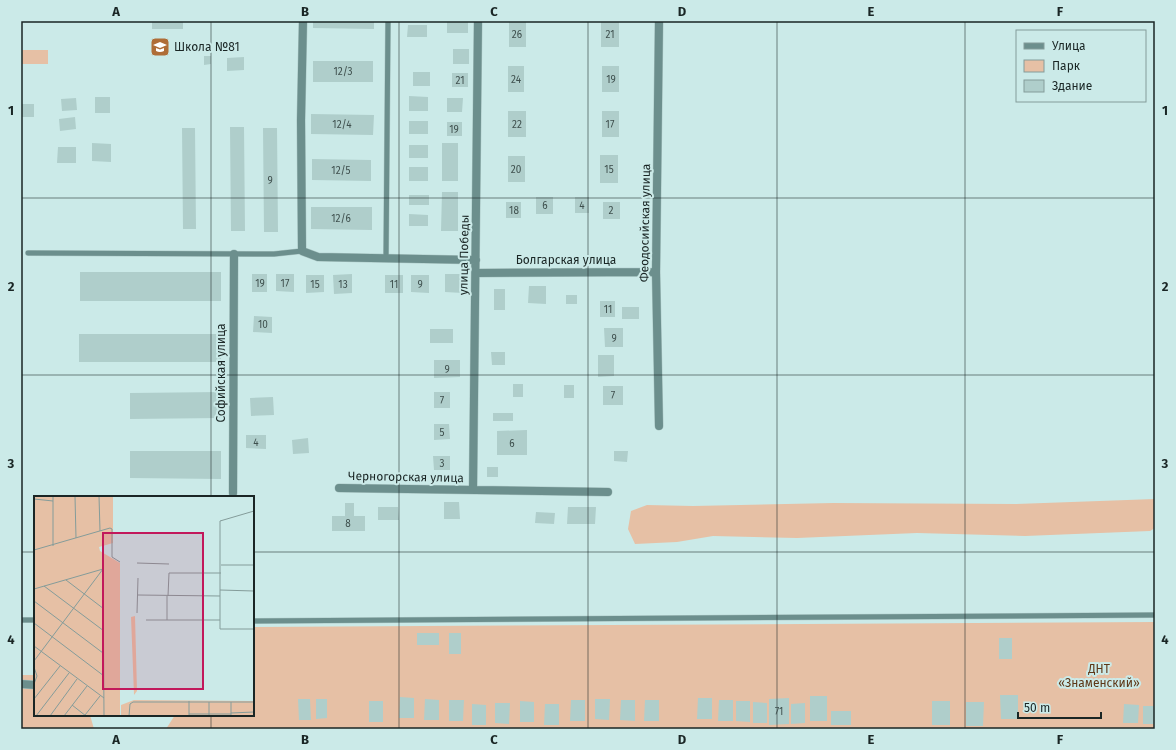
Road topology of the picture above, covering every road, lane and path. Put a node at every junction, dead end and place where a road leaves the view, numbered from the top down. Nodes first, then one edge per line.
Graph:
1 (303, 21) edge
2 (388, 21) edge
3 (478, 21) edge
4 (659, 21) edge
5 (302, 250) junction
6 (28, 253) dead end
7 (234, 254) junction
8 (386, 259) junction
9 (476, 260) junction
10 (656, 272) junction
11 (476, 273) junction
12 (658, 426) dead end
13 (339, 488) dead end
14 (474, 490) junction
15 (608, 492) dead end
16 (233, 493) dead end
17 (1155, 615) edge
18 (21, 620) edge
19 (34, 620) edge
20 (254, 621) edge
21 (21, 684) edge
22 (34, 685) edge

1 - 5 street
2 - 8 lane
3 - 9 street, улица Победы
4 - 10 street, Феодосийская улица
5 - 7 lane
5 - 8 street
6 - 7 lane
7 - 16 street, Софийская улица
8 - 9 street
9 - 11 street, улица Победы
10 - 11 street, Болгарская улица
10 - 12 street, Феодосийская улица
11 - 14 street, улица Победы
13 - 14 street, Черногорская улица
14 - 15 street, Черногорская улица
17 - 20 lane
18 - 19 lane
21 - 22 street

